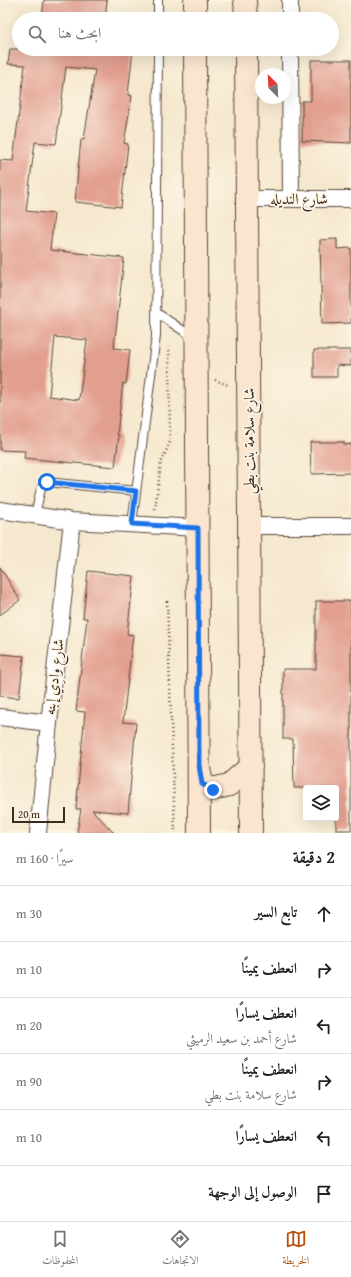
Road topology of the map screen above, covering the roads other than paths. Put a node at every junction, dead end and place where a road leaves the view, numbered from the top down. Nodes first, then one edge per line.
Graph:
1 (158, 0) edge
2 (195, 0) edge
3 (245, 0) edge
4 (290, 0) edge
5 (158, 12) edge
6 (195, 12) edge
7 (246, 12) edge
8 (290, 12) edge
9 (158, 56) edge
10 (196, 56) edge
11 (246, 56) edge
12 (290, 56) edge
13 (247, 198) junction
14 (291, 199) junction
15 (351, 199) edge
16 (157, 313) junction
17 (197, 340) junction
18 (136, 491) junction
19 (0, 510) edge
20 (35, 515) junction
21 (72, 520) junction
22 (132, 524) junction
23 (249, 526) junction
24 (351, 526) edge
25 (198, 528) junction
26 (0, 718) edge
27 (49, 723) junction
28 (199, 765) junction
29 (251, 766) junction
30 (38, 833) edge
31 (199, 833) edge
32 (251, 833) edge

1 - 5 lane
2 - 6 main road
3 - 7 main road
4 - 8 street
9 - 16 lane
10 - 17 main road
11 - 13 main road, شارع سلامة بنت بطي
12 - 14 street
13 - 14 street, شارع النديله
13 - 23 main road, شارع سلامة بنت بطي
14 - 15 street, شارع النديله
16 - 17 lane
16 - 18 lane
17 - 25 main road
18 - 20 lane
18 - 22 lane
19 - 20 street
20 - 21 street
21 - 22 street
21 - 27 street, شارع وادِي إبنه
22 - 25 street
23 - 24 street
23 - 29 main road, شارع سلامة بنت بطي
25 - 28 main road
26 - 27 street
27 - 30 street, شارع وادِي إبنه
28 - 29 main road
28 - 31 main road
29 - 32 main road, شارع سلامة بنت بطي

